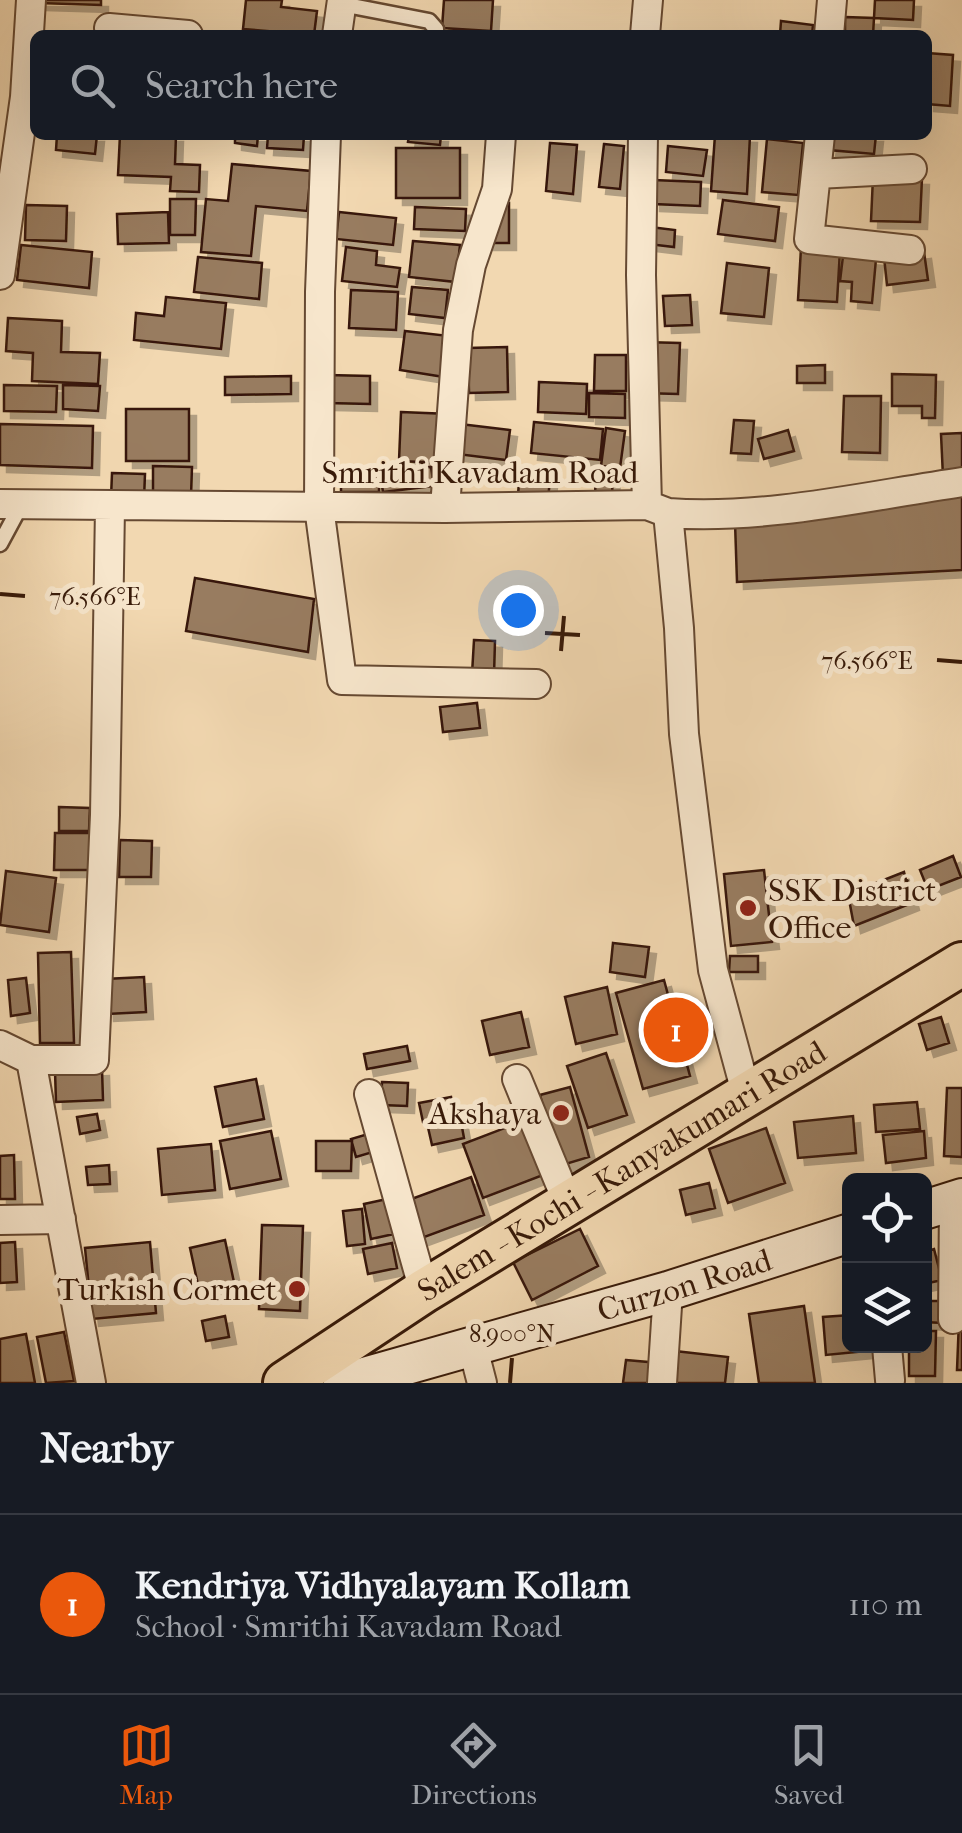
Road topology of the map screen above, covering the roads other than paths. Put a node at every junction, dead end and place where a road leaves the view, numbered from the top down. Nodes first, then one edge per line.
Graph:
1 (31, 0) edge
2 (648, 0) edge
3 (832, 0) edge
4 (342, 2) edge
5 (109, 28) dead end
6 (132, 30) edge
7 (338, 30) edge
8 (436, 30) edge
9 (645, 30) edge
10 (829, 30) edge
11 (326, 140) edge
12 (501, 140) edge
13 (643, 140) edge
14 (820, 140) edge
15 (8, 163) edge
16 (912, 169) dead end
17 (817, 174) junction
18 (910, 250) dead end
19 (0, 275) edge
20 (962, 482) edge
21 (10, 504) edge
22 (319, 506) junction
23 (110, 507) junction
24 (446, 508) junction
25 (658, 509) junction
26 (0, 544) edge
27 (536, 684) dead end
28 (962, 964) edge
29 (0, 1045) edge
30 (30, 1060) junction
31 (517, 1078) dead end
32 (369, 1094) dead end
33 (747, 1096) junction
34 (947, 1202) edge
35 (568, 1203) junction
36 (60, 1219) junction
37 (0, 1220) edge
38 (842, 1236) edge
39 (424, 1291) junction
40 (668, 1291) junction
41 (953, 1319) dead end
42 (888, 1353) edge
43 (478, 1366) edge
44 (890, 1380) dead end
45 (90, 1383) edge
46 (285, 1383) edge
47 (343, 1383) edge
48 (662, 1383) edge

1 - 15 street
2 - 9 street
3 - 10 street
4 - 7 street
4 - 8 lane
5 - 6 street
11 - 22 street
12 - 24 street
13 - 25 street
14 - 17 street
15 - 19 street
16 - 17 street
17 - 18 street
20 - 25 street
21 - 23 street, Smrithi Kavadam Road
21 - 26 lane
22 - 23 street, Smrithi Kavadam Road
22 - 24 street, Smrithi Kavadam Road
22 - 27 street
23 - 30 street
24 - 25 street, Smrithi Kavadam Road
25 - 33 street, Smrithi Kavadam Road
28 - 33 main road, Salem - Kochi - Kanyakumari Road
29 - 30 street
30 - 36 street
31 - 35 street
32 - 39 street
33 - 35 main road, Salem - Kochi - Kanyakumari Road
34 - 41 street
35 - 39 main road, Salem - Kochi - Kanyakumari Road
36 - 37 street
36 - 45 street
38 - 40 main road, Curzon Road
39 - 46 main road, Salem - Kochi - Kanyakumari Road
40 - 43 main road, Curzon Road
40 - 48 street
42 - 44 street
43 - 47 main road, Curzon Road

